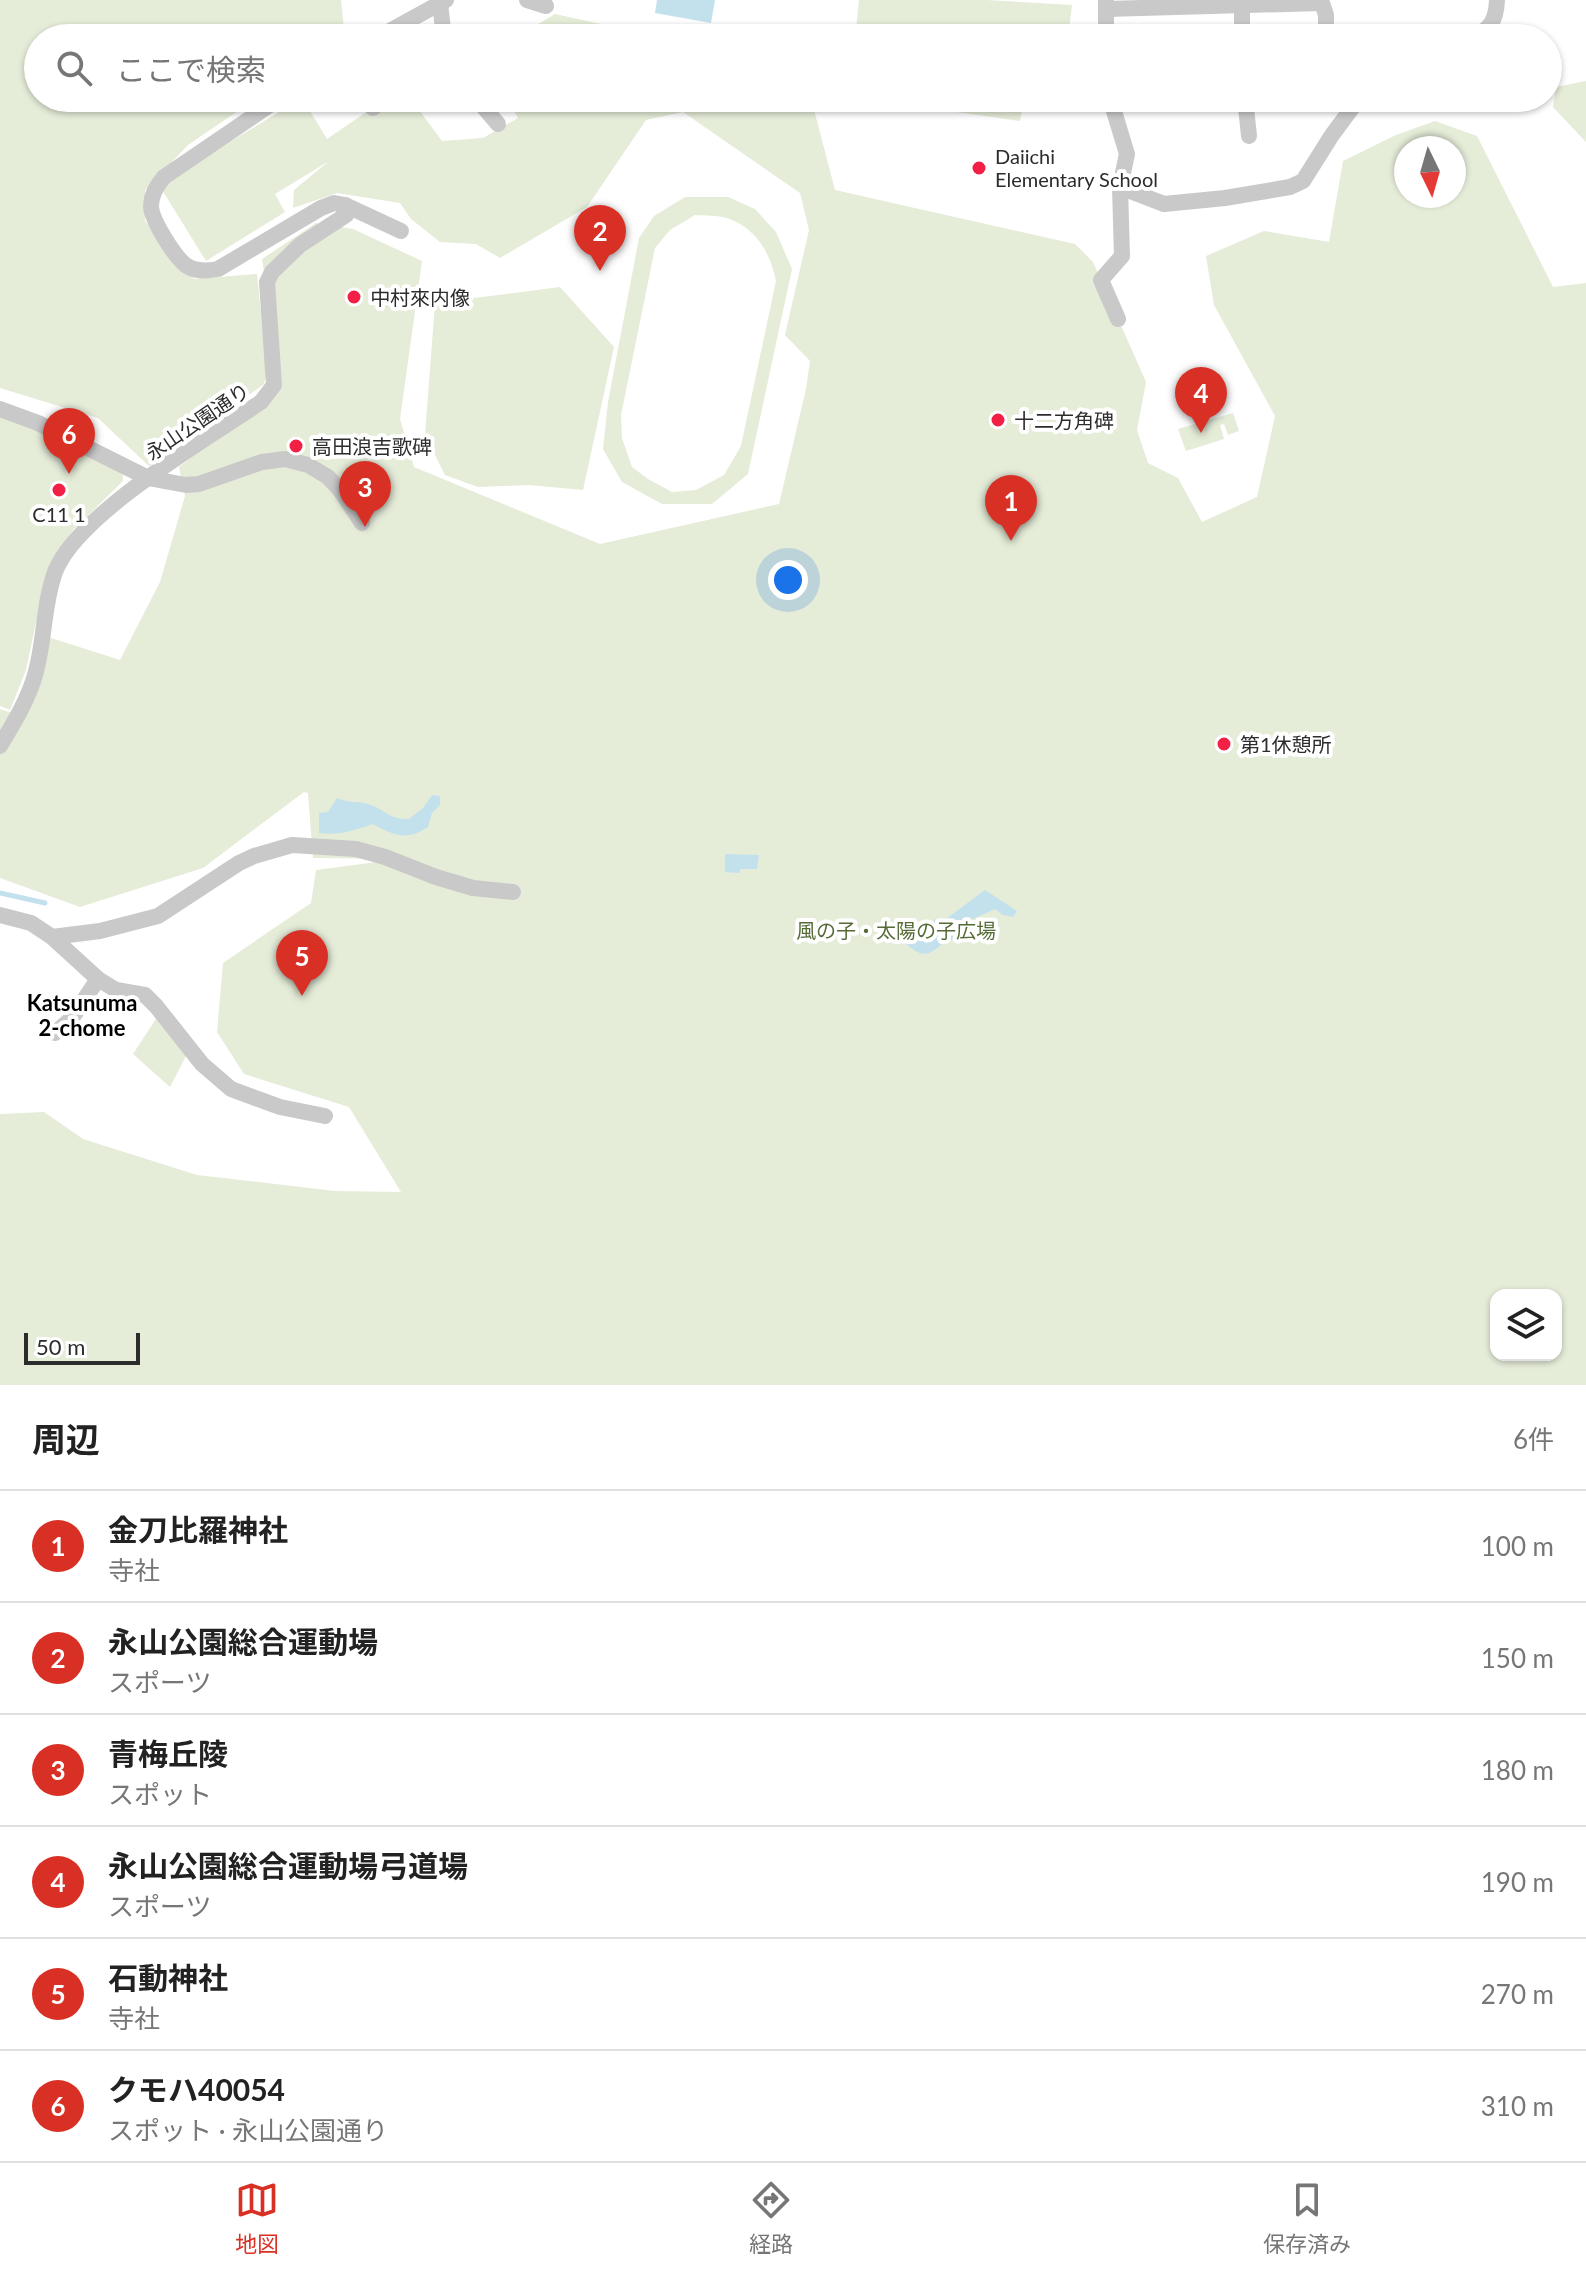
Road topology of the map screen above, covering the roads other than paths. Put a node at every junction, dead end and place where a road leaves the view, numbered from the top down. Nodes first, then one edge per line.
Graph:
1 (527, 0) edge
2 (1497, 0) edge
3 (443, 2) edge
4 (1321, 2) edge
5 (1106, 4) edge
6 (546, 6) dead end
7 (1242, 6) junction
8 (403, 24) edge
9 (444, 24) edge
10 (1242, 24) edge
11 (1326, 24) edge
12 (1492, 24) edge
13 (259, 112) edge
14 (488, 112) edge
15 (1114, 112) edge
16 (1246, 112) edge
17 (1351, 112) edge
18 (498, 124) dead end
19 (1249, 136) dead end
20 (1120, 187) junction
21 (345, 205) junction
22 (401, 231) dead end
23 (1118, 319) dead end
24 (0, 409) edge
25 (148, 478) junction
26 (362, 523) dead end
27 (0, 746) edge
28 (513, 892) dead end
29 (0, 915) edge
30 (52, 937) junction
31 (98, 979) junction
32 (55, 1033) dead end
33 (325, 1116) dead end

1 - 6 street
2 - 12 street
3 - 8 street
3 - 9 street
4 - 7 street
4 - 11 street
5 - 7 street
7 - 10 street
13 - 21 street
14 - 18 street
15 - 20 street
16 - 19 street
17 - 20 street
20 - 23 street
21 - 22 street
21 - 25 street, 永山公園通り
24 - 25 street
25 - 26 street
25 - 27 street, 永山公園通り
28 - 30 street
29 - 30 street
30 - 31 street
31 - 32 street
31 - 33 street

